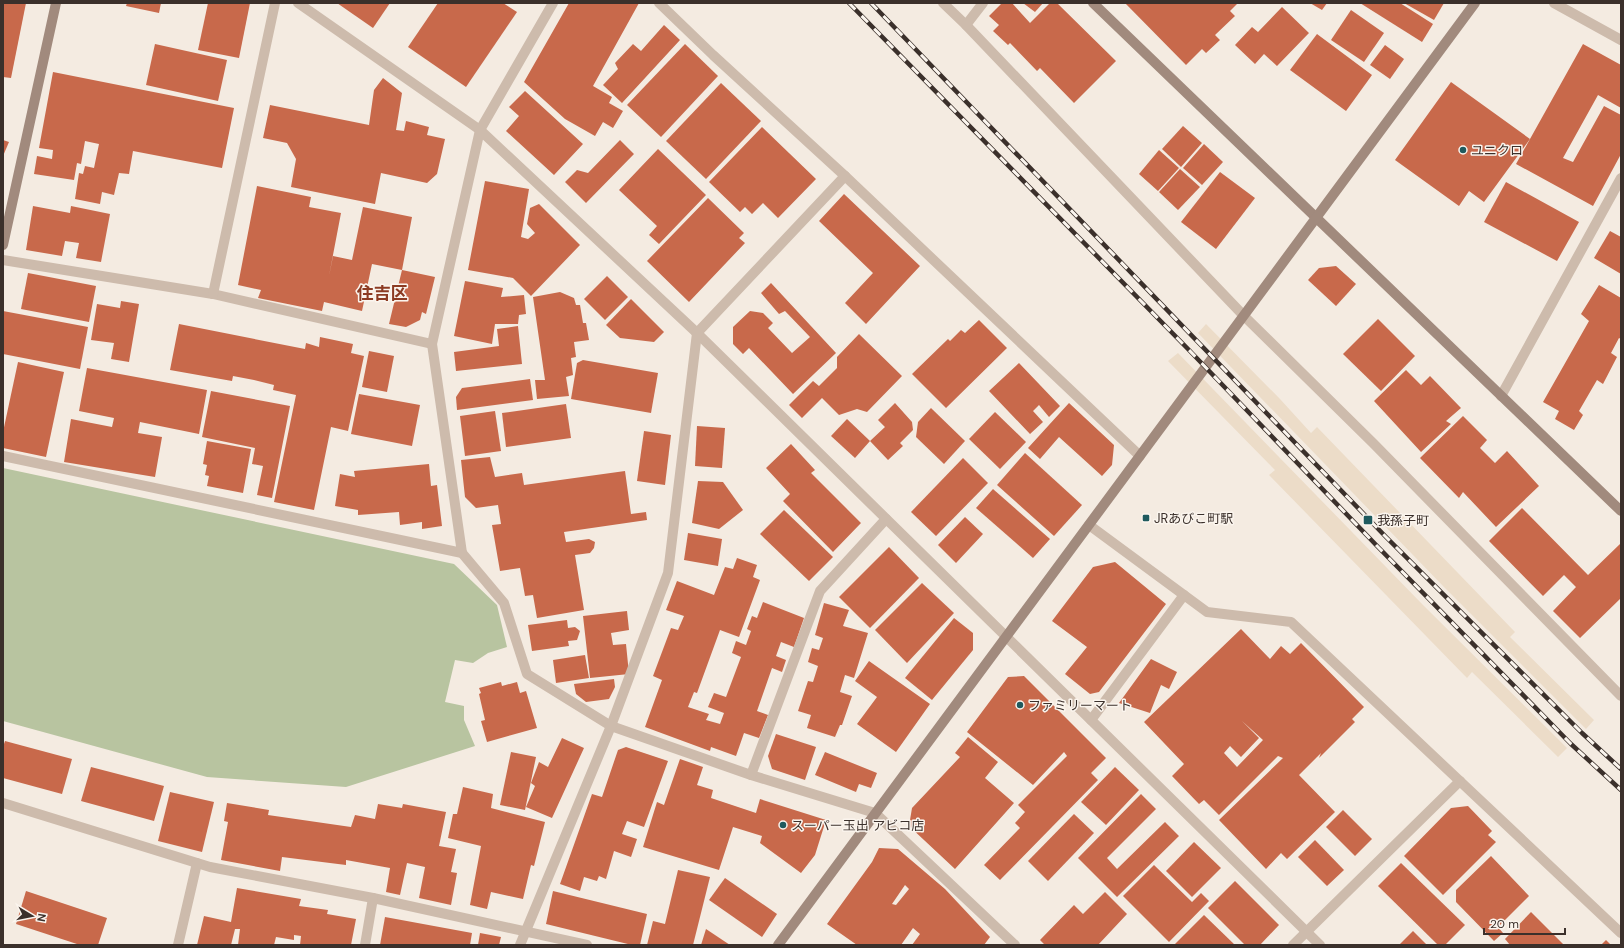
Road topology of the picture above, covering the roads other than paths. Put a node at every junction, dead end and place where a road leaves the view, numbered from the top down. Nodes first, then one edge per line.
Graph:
1 (56, 3) edge
2 (275, 3) edge
3 (298, 3) edge
4 (554, 3) edge
5 (659, 3) edge
6 (943, 3) edge
7 (983, 3) edge
8 (1093, 3) edge
9 (1475, 3) edge
10 (1554, 3) edge
11 (966, 25) junction
12 (1621, 40) edge
13 (480, 130) junction
14 (845, 176) junction
15 (1621, 178) edge
16 (1316, 218) junction
17 (3, 245) edge
18 (3, 260) edge
19 (213, 294) junction
20 (1244, 316) junction
21 (697, 333) junction
22 (432, 344) junction
23 (1501, 396) junction
24 (3, 456) edge
25 (1140, 456) junction
26 (1621, 511) edge
27 (886, 520) junction
28 (1089, 525) junction
29 (462, 554) junction
30 (1184, 595) junction
31 (1006, 637) junction
32 (1621, 696) edge
33 (1091, 720) junction
34 (611, 726) junction
35 (751, 775) junction
36 (1460, 781) junction
37 (3, 803) edge
38 (875, 814) junction
39 (197, 863) junction
40 (373, 898) junction
41 (525, 931) junction
42 (1306, 932) junction
43 (1621, 933) edge
44 (178, 945) edge
45 (365, 945) edge
46 (520, 945) edge
47 (587, 945) edge
48 (778, 945) edge
49 (1015, 945) edge
50 (1293, 945) edge
51 (1320, 945) edge

1 - 17 street
2 - 19 street
3 - 13 street
4 - 13 street
5 - 14 street
6 - 11 street
7 - 11 street
8 - 16 street
9 - 16 street
10 - 12 street
11 - 20 street
13 - 21 street
13 - 22 street
14 - 21 street
14 - 25 street
15 - 23 street
16 - 20 street
16 - 23 street
18 - 19 street
19 - 22 street
20 - 25 street
20 - 32 street
21 - 27 street
21 - 34 street
22 - 29 street
23 - 26 street
24 - 29 street
25 - 28 street
27 - 31 street
27 - 35 street
28 - 30 street
28 - 31 street
29 - 34 street
30 - 33 street
30 - 36 street
31 - 33 street
31 - 38 street
33 - 42 street
34 - 35 street
34 - 41 street
35 - 38 street
36 - 42 street
36 - 43 street
37 - 39 street
38 - 48 street
38 - 49 street
39 - 40 street
39 - 44 street
40 - 41 street
40 - 45 street
41 - 46 street
41 - 47 street
42 - 50 street
42 - 51 street

